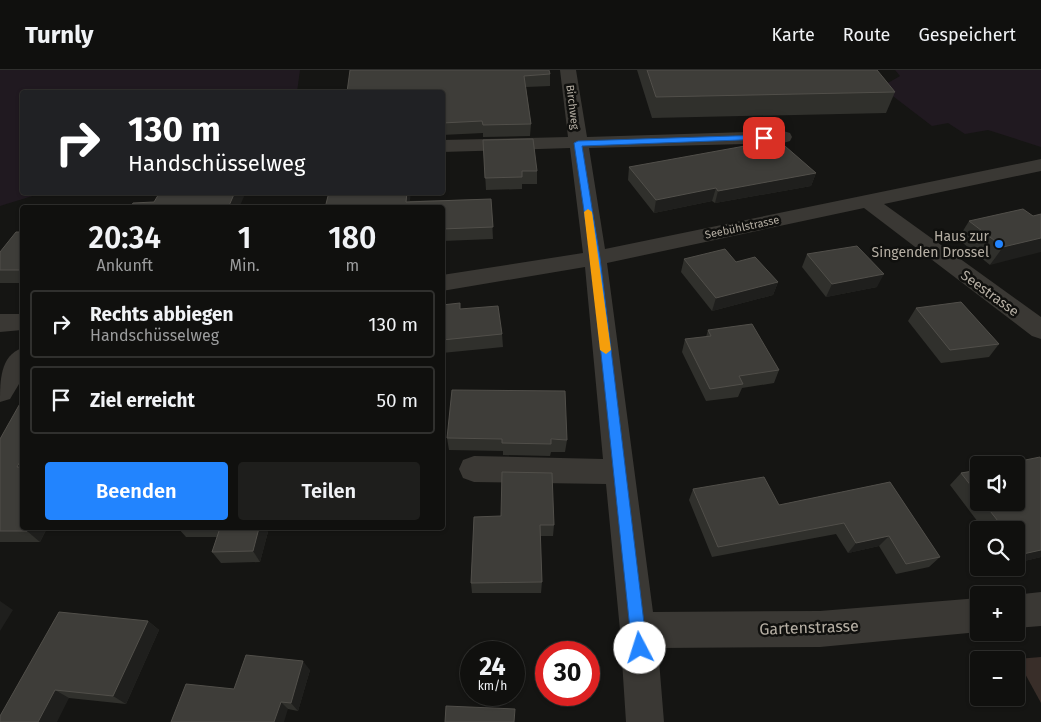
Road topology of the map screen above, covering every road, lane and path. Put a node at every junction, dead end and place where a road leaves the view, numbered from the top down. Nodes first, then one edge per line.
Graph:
1 (568, 70) edge
2 (783, 137) dead end
3 (578, 143) junction
4 (445, 146) edge
5 (1041, 165) edge
6 (867, 201) junction
7 (595, 258) junction
8 (445, 283) edge
9 (20, 322) edge
10 (0, 323) edge
11 (1041, 330) edge
12 (20, 361) edge
13 (0, 392) edge
14 (474, 468) dead end
15 (620, 472) junction
16 (1041, 609) edge
17 (1025, 610) edge
18 (970, 616) edge
19 (638, 630) junction
20 (645, 722) edge

1 - 3 street, Birchweg
2 - 3 street
3 - 4 street
3 - 7 street, Birchweg
5 - 6 street, Seebühlstrasse
6 - 7 street, Seebühlstrasse
6 - 11 street, Seestrasse
7 - 8 street, Seebühlstrasse
7 - 15 street, Birchweg
9 - 10 street
12 - 13 street
14 - 15 street
15 - 19 street, Birchweg
16 - 17 street
18 - 19 street, Gartenstrasse
19 - 20 street, Birchweg

